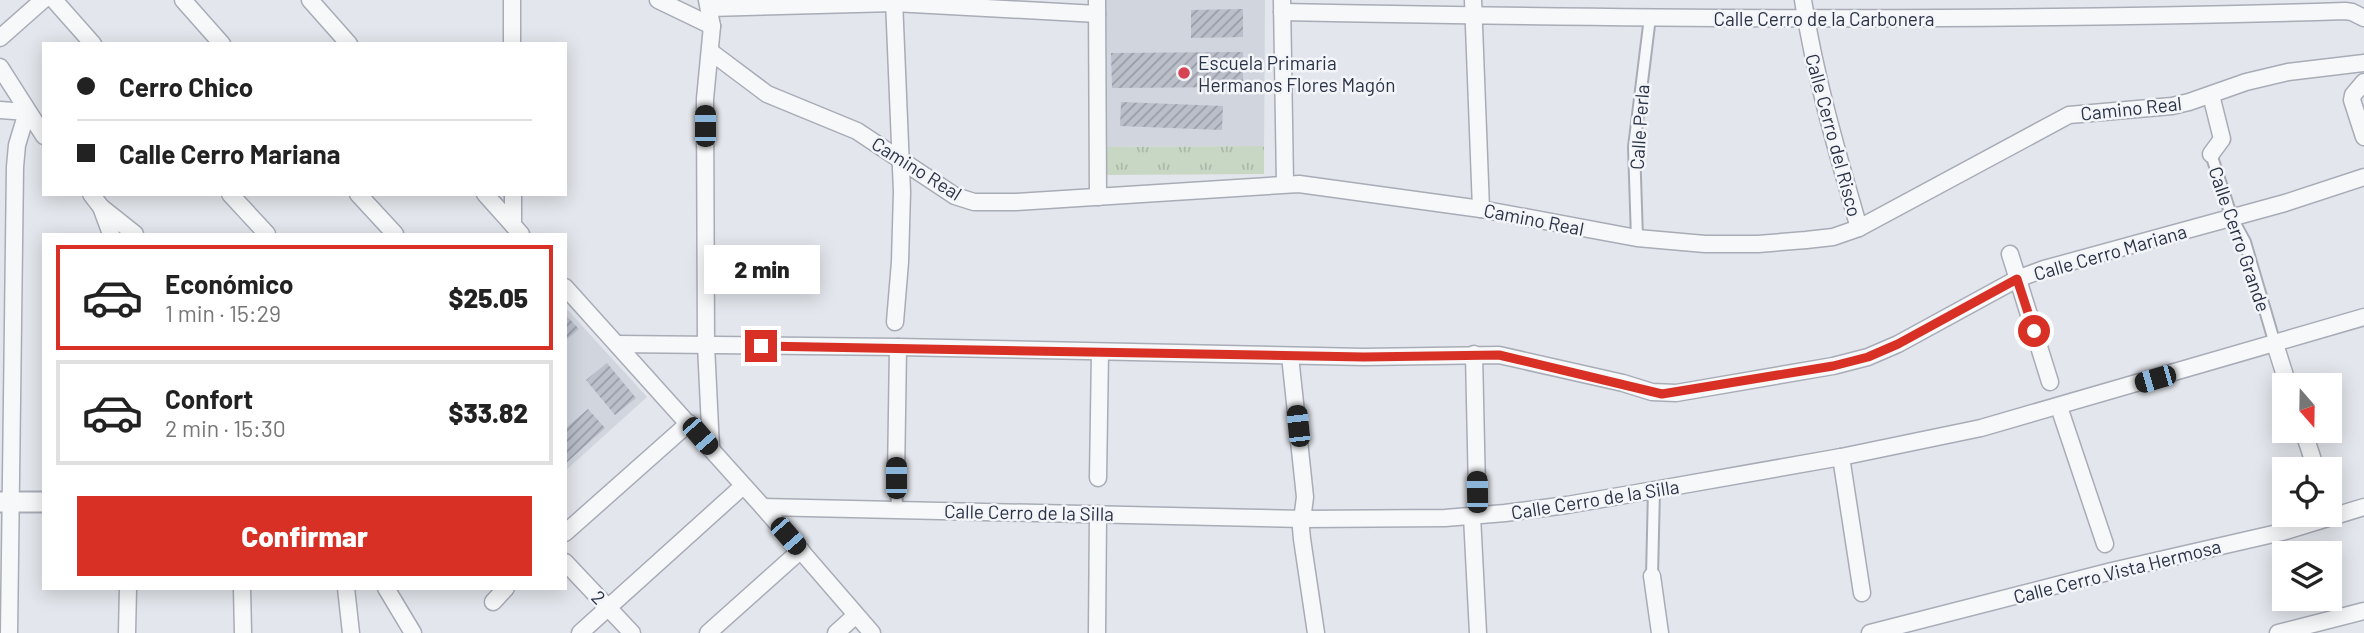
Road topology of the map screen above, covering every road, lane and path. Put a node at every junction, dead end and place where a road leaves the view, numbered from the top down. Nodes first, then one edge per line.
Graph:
1 (43, 0) edge
2 (54, 0) edge
3 (183, 0) edge
4 (512, 0) edge
5 (658, 0) edge
6 (1802, 0) edge
7 (313, 2) edge
8 (894, 2) edge
9 (708, 4) edge
10 (1282, 6) edge
11 (1097, 7) edge
12 (1473, 8) edge
13 (1650, 17) junction
14 (2364, 18) edge
15 (1805, 19) junction
16 (712, 26) junction
17 (0, 38) edge
18 (91, 42) edge
19 (220, 42) edge
20 (347, 42) edge
21 (512, 42) edge
22 (711, 52) junction
23 (2364, 63) edge
24 (0, 67) edge
25 (2364, 82) edge
26 (2211, 94) junction
27 (0, 110) edge
28 (27, 112) junction
29 (42, 133) edge
30 (2364, 137) edge
31 (2211, 154) joint
32 (901, 159) junction
33 (2364, 177) edge
34 (1284, 184) junction
35 (232, 196) edge
36 (360, 196) edge
37 (487, 196) edge
38 (513, 196) edge
39 (1098, 198) junction
40 (96, 201) edge
41 (1481, 209) junction
42 (2232, 218) junction
43 (1858, 228) junction
44 (517, 230) edge
45 (111, 233) edge
46 (134, 233) edge
47 (266, 233) edge
48 (394, 233) edge
49 (1637, 237) junction
50 (2010, 254) dead end
51 (2017, 279) junction
52 (567, 289) edge
53 (2364, 317) edge
54 (895, 322) dead end
55 (617, 344) junction
56 (2275, 344) junction
57 (706, 345) junction
58 (898, 347) junction
59 (1100, 352) junction
60 (1474, 354) junction
61 (1290, 356) junction
62 (2284, 373) edge
63 (2050, 382) dead end
64 (2059, 407) junction
65 (689, 424) junction
66 (711, 449) junction
67 (1841, 457) junction
68 (896, 478) joint
69 (1098, 478) dead end
70 (743, 485) junction
71 (1654, 490) junction
72 (1477, 492) joint
73 (5, 502) edge
74 (42, 502) edge
75 (763, 507) junction
76 (2364, 507) edge
77 (897, 509) junction
78 (1098, 514) junction
79 (1472, 516) junction
80 (1304, 519) junction
81 (567, 531) edge
82 (2105, 544) dead end
83 (801, 550) junction
84 (567, 564) edge
85 (1652, 576) joint
86 (128, 590) edge
87 (242, 590) edge
88 (346, 590) edge
89 (387, 590) edge
90 (504, 590) edge
91 (1863, 593) dead end
92 (493, 602) dead end
93 (608, 607) junction
94 (2364, 611) edge
95 (856, 615) junction
96 (9, 633) edge
97 (127, 633) edge
98 (243, 633) edge
99 (351, 633) edge
100 (413, 633) edge
101 (580, 633) edge
102 (632, 633) edge
103 (708, 633) edge
104 (836, 633) edge
105 (872, 633) edge
106 (1097, 633) edge
107 (1316, 633) edge
108 (1478, 633) edge
109 (1660, 633) edge
110 (1870, 633) edge
111 (2278, 633) edge

1 - 17 street
2 - 18 street
3 - 19 street
4 - 21 street
5 - 16 street
6 - 15 street, Calle Cerro del Risco
7 - 20 street
8 - 9 street
8 - 11 street
8 - 32 street
9 - 16 street
10 - 12 street, Calle Cerro de la Carbonera
10 - 34 street
11 - 39 street
12 - 13 street, Calle Cerro de la Carbonera
12 - 41 street
13 - 15 street, Calle Cerro de la Carbonera
13 - 49 street, Calle Perla
14 - 15 street, Calle Cerro de la Carbonera
15 - 43 street, Calle Cerro del Risco
16 - 22 street
22 - 32 street, Camino Real
22 - 57 street
23 - 26 street, Camino Real
24 - 28 street
25 - 30 street
26 - 31 street, Calle Cerro Grande
26 - 43 street, Camino Real
27 - 28 street
28 - 29 street
28 - 73 street
31 - 42 street, Calle Cerro Grande
32 - 39 street, Camino Real
32 - 54 street
33 - 42 street, Calle Cerro Mariana
34 - 39 street, Camino Real
34 - 41 street, Camino Real
35 - 47 street
36 - 48 street
37 - 44 street
38 - 44 street
40 - 45 street
40 - 46 street
41 - 49 street, Camino Real
42 - 51 street, Calle Cerro Mariana
42 - 56 street, Calle Cerro Grande
43 - 49 street, Camino Real
50 - 51 street
51 - 60 street, Calle Cerro Mariana
51 - 63 street
52 - 55 street
53 - 56 street, Calle Cerro de la Silla
55 - 57 street, Calle Cerro Mariana
55 - 65 street
56 - 62 street, Calle Cerro Grande
56 - 64 street, Calle Cerro de la Silla
57 - 58 street, Calle Cerro Mariana
57 - 66 street
58 - 59 street, Calle Cerro Mariana
58 - 68 street
59 - 61 street, Calle Cerro Mariana
59 - 69 street
60 - 61 street, Calle Cerro Mariana
60 - 72 street
61 - 80 street
64 - 67 street, Calle Cerro de la Silla
64 - 82 street
65 - 66 street
65 - 81 street
66 - 70 street
67 - 71 street, Calle Cerro de la Silla
67 - 91 street
68 - 77 street
70 - 75 street
70 - 93 street
71 - 79 street, Calle Cerro de la Silla
71 - 85 street
72 - 79 street
73 - 74 street
73 - 96 street
75 - 77 street, Calle Cerro de la Silla
75 - 83 street
76 - 110 street, Calle Cerro Vista Hermosa
77 - 78 street, Calle Cerro de la Silla
78 - 80 street, Calle Cerro de la Silla
78 - 106 street
79 - 80 street, Calle Cerro de la Silla
79 - 108 street
80 - 107 street
83 - 95 street
83 - 103 street
84 - 93 street, 2
85 - 109 street
86 - 97 street
87 - 98 street
88 - 99 street
89 - 100 street
90 - 92 street
93 - 101 street
93 - 102 street, 2
94 - 111 street
95 - 104 street
95 - 105 street

